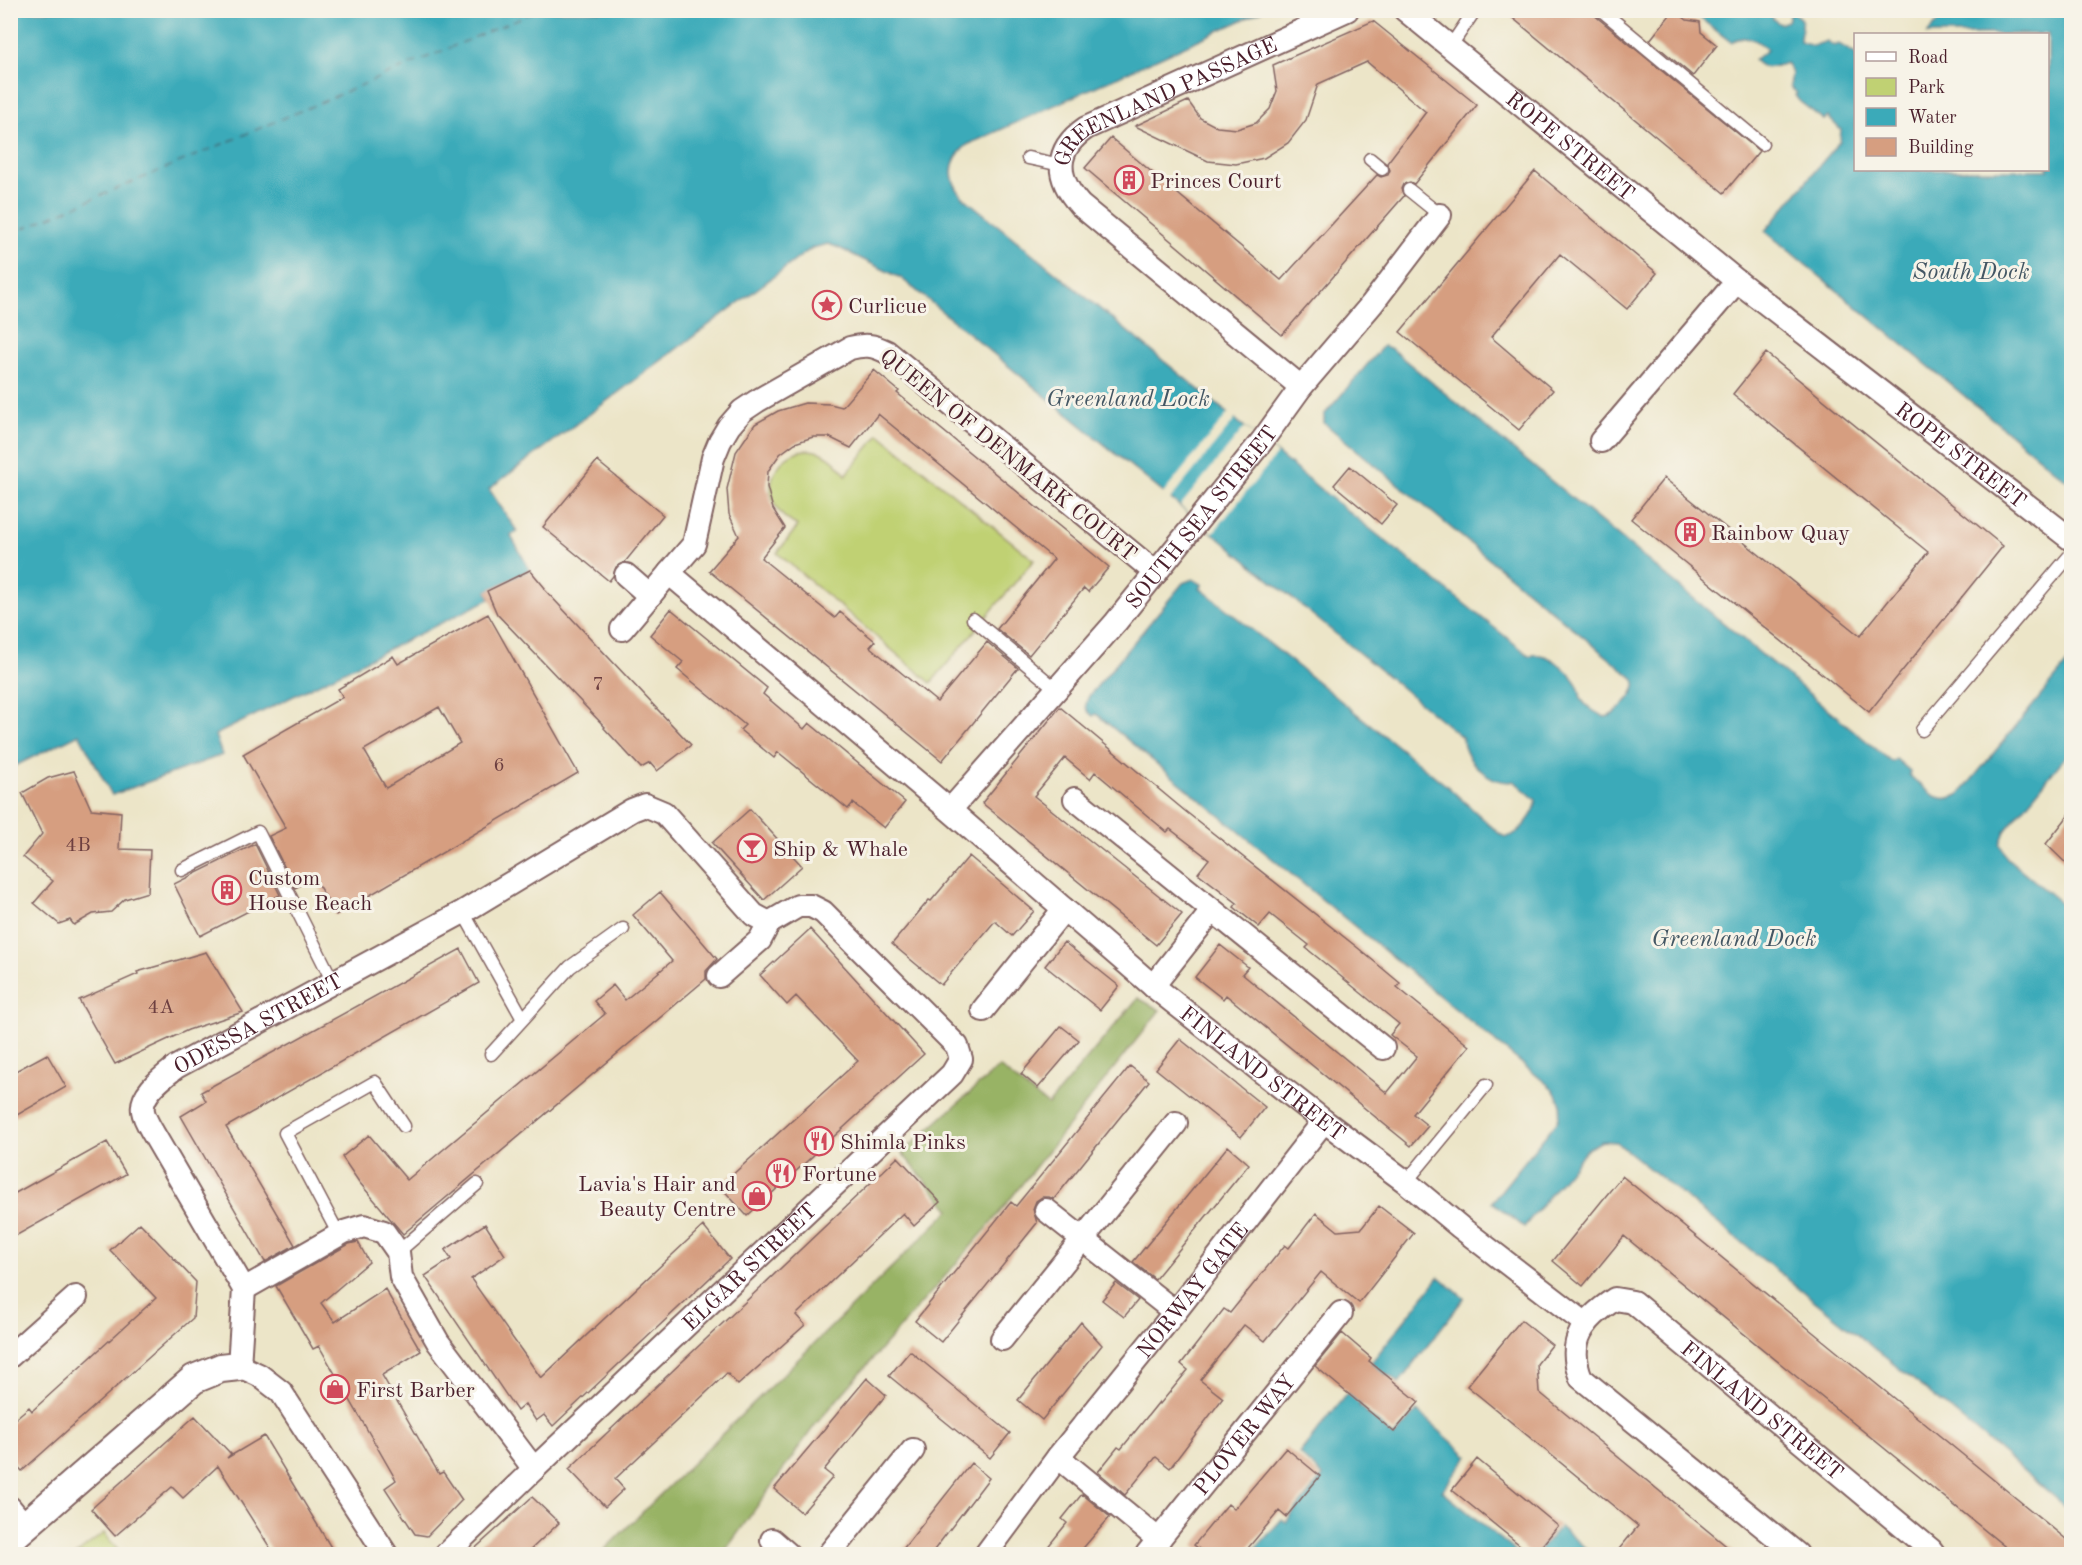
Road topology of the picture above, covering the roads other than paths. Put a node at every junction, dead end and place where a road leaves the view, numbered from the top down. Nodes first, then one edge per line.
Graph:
1 (1347, 10) edge
2 (1405, 10) edge
3 (1475, 10) edge
4 (1601, 10) edge
5 (1450, 47) junction
6 (1762, 144) dead end
7 (1028, 158) dead end
8 (1370, 159) dead end
9 (1061, 165) junction
10 (1382, 169) dead end
11 (1409, 190) dead end
12 (1440, 215) joint
13 (1737, 281) junction
14 (1301, 387) junction
15 (1601, 441) dead end
16 (2072, 540) edge
17 (2072, 553) edge
18 (669, 573) junction
19 (1156, 573) junction
20 (626, 575) dead end
21 (650, 596) junction
22 (973, 620) dead end
23 (622, 629) dead end
24 (1056, 689) junction
25 (1922, 730) dead end
26 (1076, 799) dead end
27 (950, 810) junction
28 (182, 870) dead end
29 (1064, 909) junction
30 (1212, 911) junction
31 (463, 912) junction
32 (769, 923) junction
33 (623, 929) dead end
34 (719, 976) dead end
35 (333, 982) junction
36 (1154, 986) junction
37 (983, 1010) dead end
38 (523, 1018) junction
39 (1383, 1048) dead end
40 (491, 1054) dead end
41 (1486, 1085) dead end
42 (1324, 1121) junction
43 (1176, 1123) dead end
44 (405, 1126) dead end
45 (1406, 1182) junction
46 (477, 1184) dead end
47 (1046, 1210) dead end
48 (339, 1235) junction
49 (1082, 1239) junction
50 (398, 1252) junction
51 (244, 1289) junction
52 (76, 1297) dead end
53 (1175, 1312) junction
54 (1341, 1313) dead end
55 (1586, 1324) junction
56 (1002, 1339) dead end
57 (10, 1356) edge
58 (239, 1366) junction
59 (913, 1450) dead end
60 (1058, 1457) junction
61 (534, 1469) junction
62 (15, 1524) edge
63 (1153, 1547) edge
64 (386, 1554) edge
65 (446, 1554) edge
66 (829, 1554) edge
67 (986, 1554) edge
68 (1797, 1554) edge
69 (1934, 1554) edge

1 - 9 street, GREENLAND PASSAGE
2 - 5 street, ROPE STREET
3 - 5 lane
4 - 6 lane
5 - 13 street, ROPE STREET
7 - 9 lane
8 - 10 lane
9 - 14 street, GREENLAND PASSAGE
11 - 12 lane
12 - 14 street, SOUTH SEA STREET
13 - 15 street
13 - 16 street, ROPE STREET
14 - 19 street, SOUTH SEA STREET
17 - 25 lane
18 - 19 street, QUEEN OF DENMARK COURT
18 - 21 street, QUEEN OF DENMARK COURT
18 - 27 street
19 - 24 street, SOUTH SEA STREET
20 - 21 street
21 - 23 street, QUEEN OF DENMARK COURT
22 - 24 lane
24 - 27 street, SOUTH SEA STREET
26 - 30 street
27 - 29 street, FINLAND STREET
28 - 35 lane
29 - 36 street, FINLAND STREET
29 - 37 street
30 - 36 street
30 - 39 street
31 - 32 street, ODESSA STREET
31 - 35 street, ODESSA STREET
31 - 38 lane
32 - 34 street
32 - 61 street, ELGAR STREET
33 - 38 lane
35 - 51 street, ODESSA STREET
36 - 42 street, FINLAND STREET
38 - 40 lane
41 - 45 lane
42 - 45 street, FINLAND STREET
42 - 53 street, NORWAY GATE
43 - 49 street
44 - 48 lane
45 - 55 street, FINLAND STREET
46 - 50 lane
47 - 49 street
48 - 50 street
48 - 51 street
49 - 53 street
49 - 56 street
50 - 61 street
51 - 58 street
52 - 57 street
53 - 60 street, NORWAY GATE
54 - 63 street, PLOVER WAY
55 - 68 street, FINLAND STREET
55 - 69 street, FINLAND STREET
58 - 62 street
58 - 64 street
59 - 66 street
60 - 63 street
60 - 67 street, NORWAY GATE
61 - 65 street, ELGAR STREET

